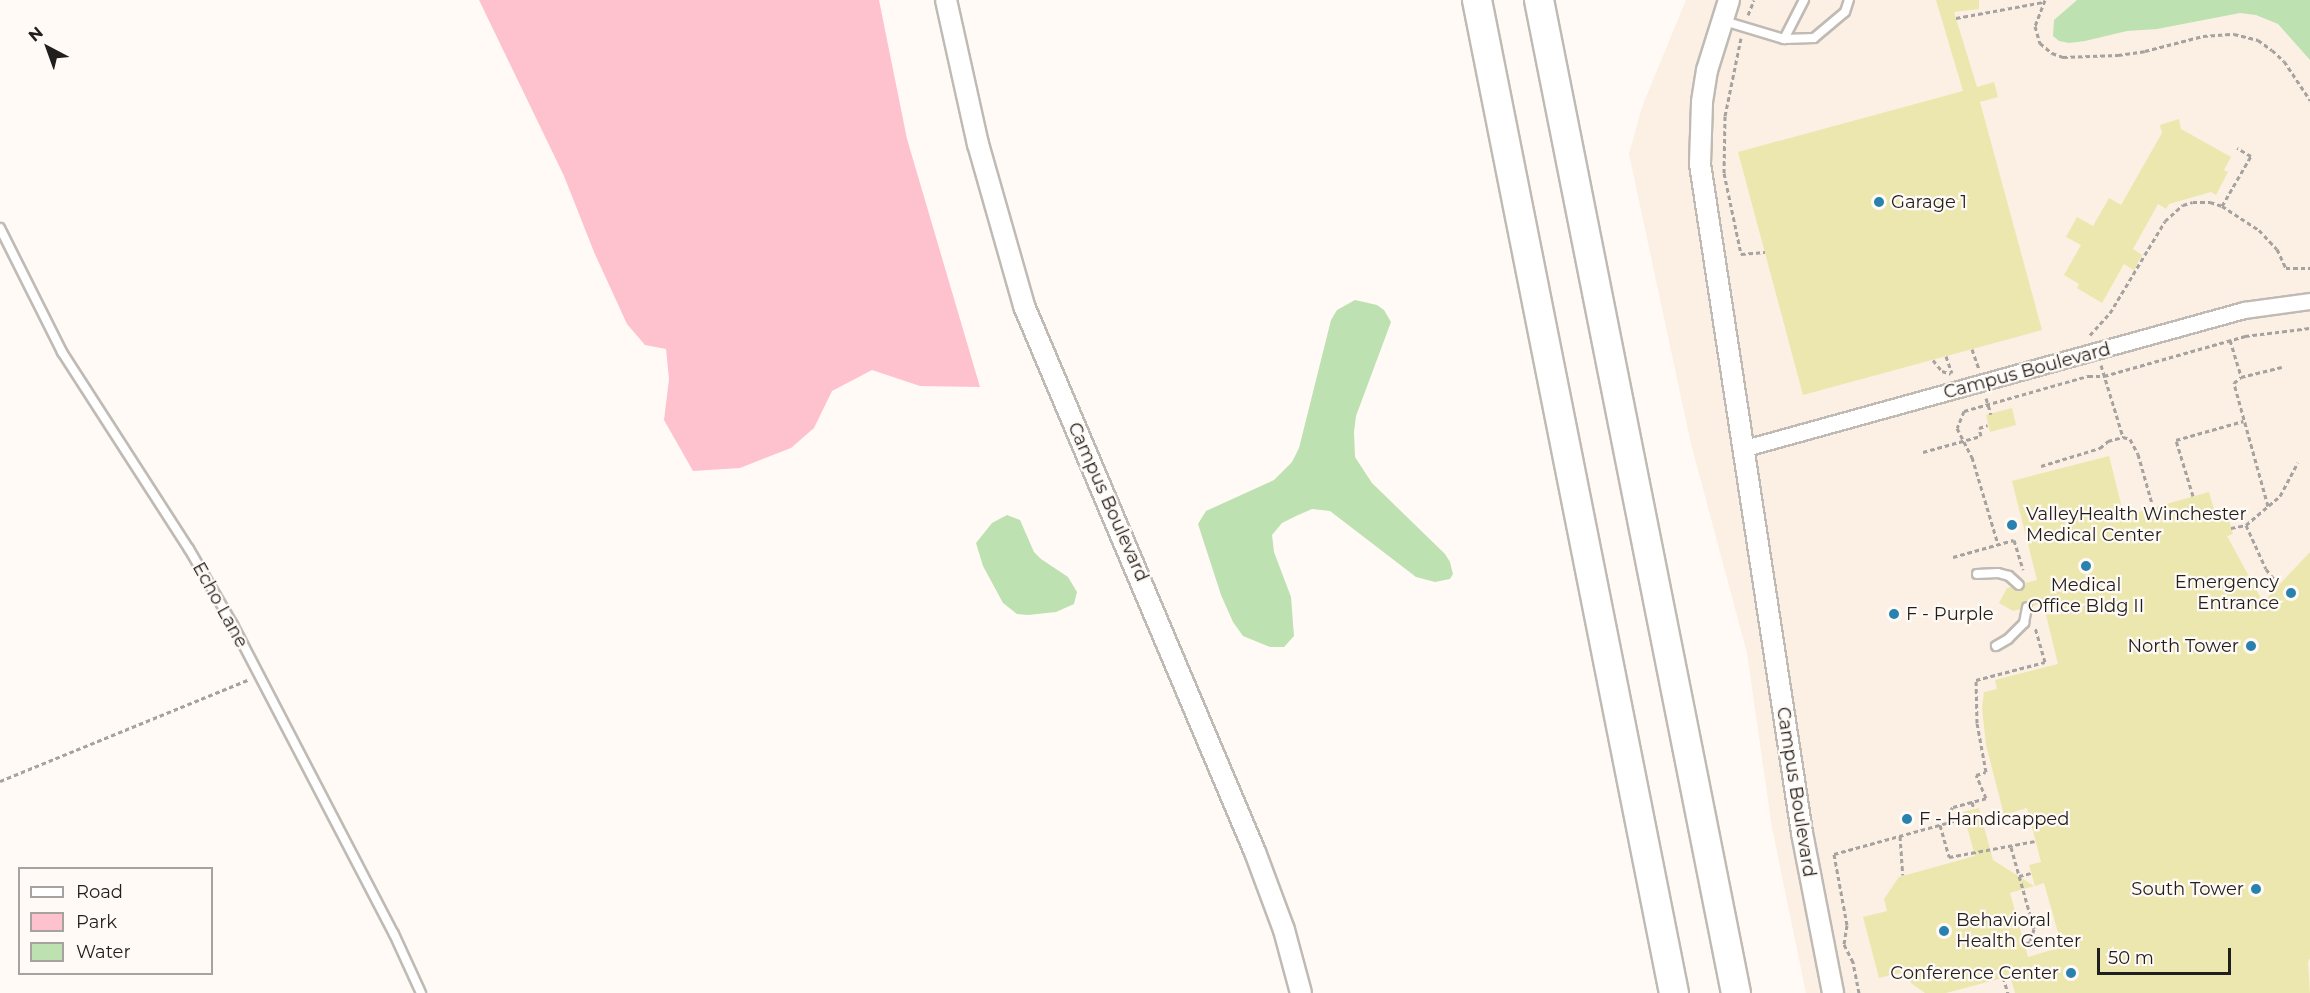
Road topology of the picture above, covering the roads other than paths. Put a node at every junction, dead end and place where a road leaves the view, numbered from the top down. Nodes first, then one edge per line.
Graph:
1 (945, 0) edge
2 (1477, 0) edge
3 (1539, 0) edge
4 (1728, 0) edge
5 (1804, 0) edge
6 (1850, 0) edge
7 (1720, 21) junction
8 (1784, 39) junction
9 (0, 228) edge
10 (2310, 301) edge
11 (1745, 448) junction
12 (1977, 574) dead end
13 (2019, 585) dead end
14 (2027, 607) dead end
15 (1996, 646) dead end
16 (421, 993) edge
17 (1301, 993) edge
18 (1674, 993) edge
19 (1736, 993) edge
20 (1833, 993) edge

1 - 17 street, Campus Boulevard
2 - 18 highway
3 - 19 highway
4 - 7 street, Campus Boulevard
5 - 8 lane
6 - 8 lane
7 - 8 lane
7 - 11 street, Campus Boulevard
9 - 16 lane, Echo Lane
10 - 11 street, Campus Boulevard
11 - 20 street, Campus Boulevard
12 - 13 lane
14 - 15 lane

